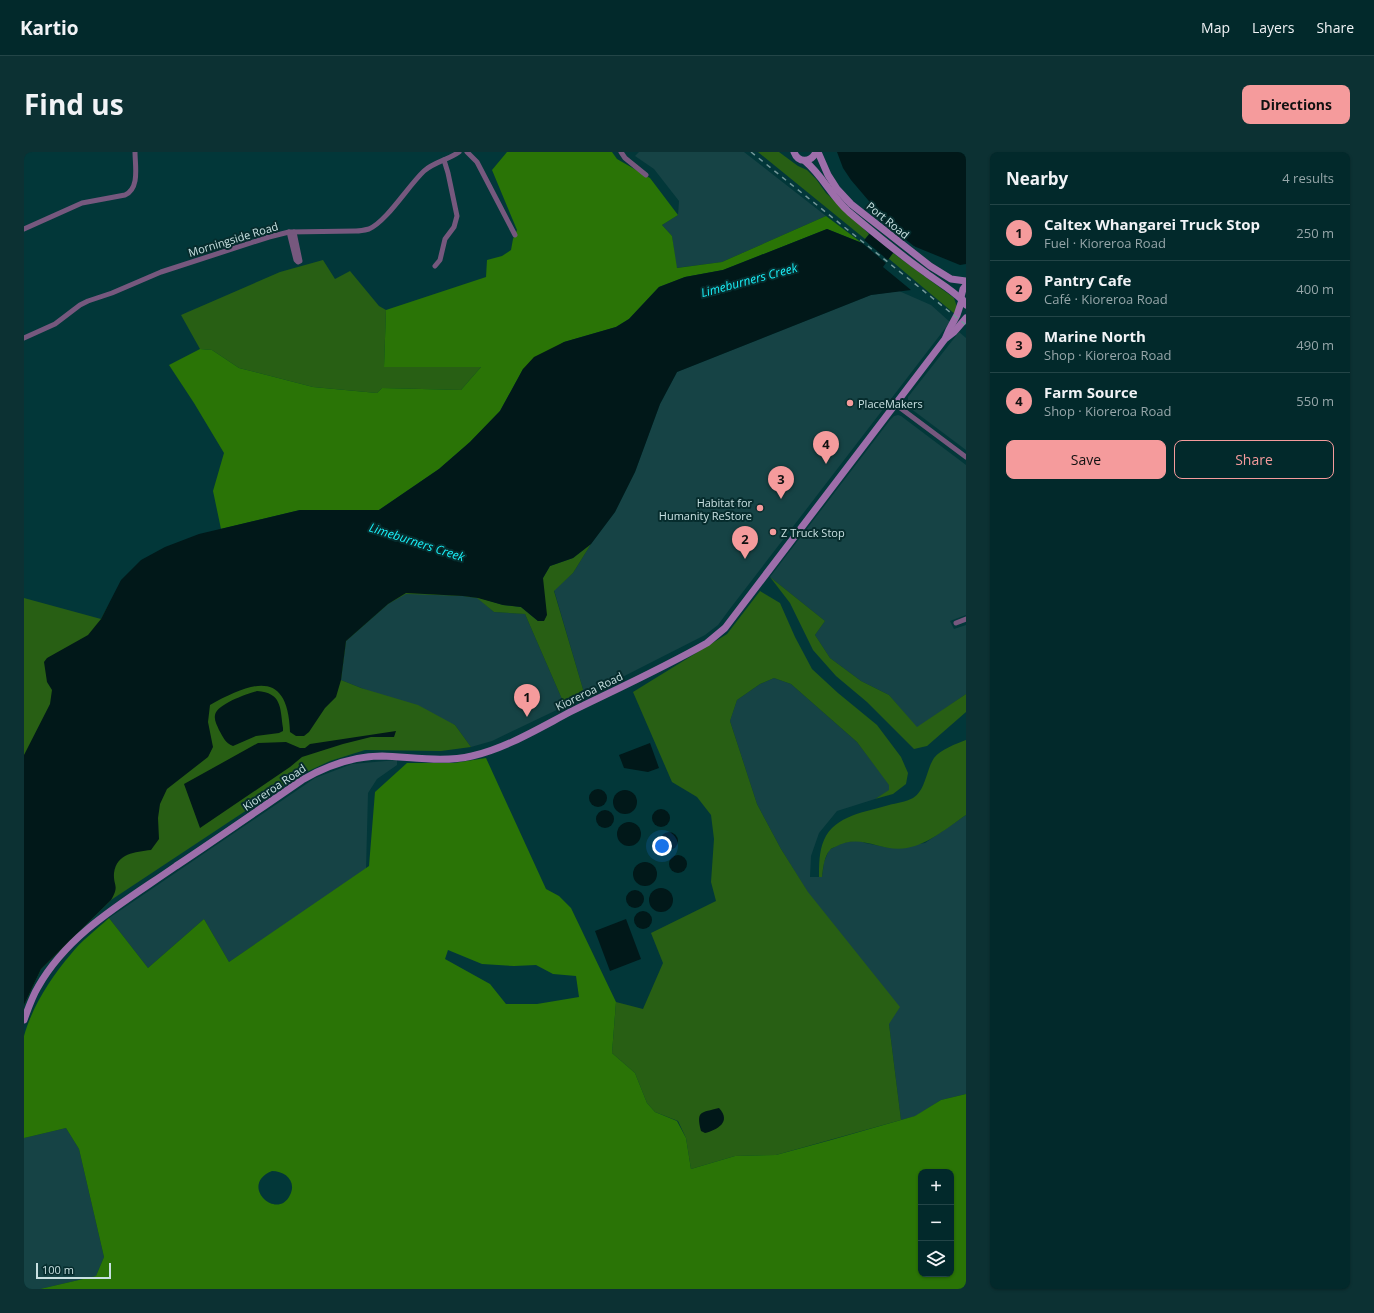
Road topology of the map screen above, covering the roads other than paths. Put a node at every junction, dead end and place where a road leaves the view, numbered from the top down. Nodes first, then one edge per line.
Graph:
1 (135, 152) edge
2 (459, 152) edge
3 (467, 152) edge
4 (621, 152) edge
5 (792, 152) edge
6 (817, 152) edge
7 (444, 160) junction
8 (806, 161) junction
9 (646, 175) dead end
10 (860, 217) junction
11 (24, 229) edge
12 (292, 232) junction
13 (515, 235) dead end
14 (914, 259) junction
15 (435, 266) dead end
16 (966, 281) edge
17 (966, 285) edge
18 (964, 303) edge
19 (966, 318) edge
20 (24, 338) edge
21 (946, 339) junction
22 (895, 404) junction
23 (966, 457) edge
24 (966, 619) edge
25 (956, 623) dead end
26 (24, 1020) edge

1 - 11 street
2 - 7 street, Morningside Road
3 - 13 street
4 - 9 street
5 - 8 main road, Port Road
6 - 8 main road
6 - 10 main road, Port Road
7 - 12 street, Morningside Road
7 - 15 street
8 - 10 main road, Port Road
10 - 14 main road, Port Road
12 - 12 street
12 - 20 street, Morningside Road
14 - 16 main road, Port Road
14 - 18 main road
17 - 18 main road
18 - 21 main road, Kioreroa Road
19 - 21 main road, Kioreroa Road
21 - 22 main road, Kioreroa Road
22 - 23 street
22 - 26 main road, Kioreroa Road
24 - 25 street

